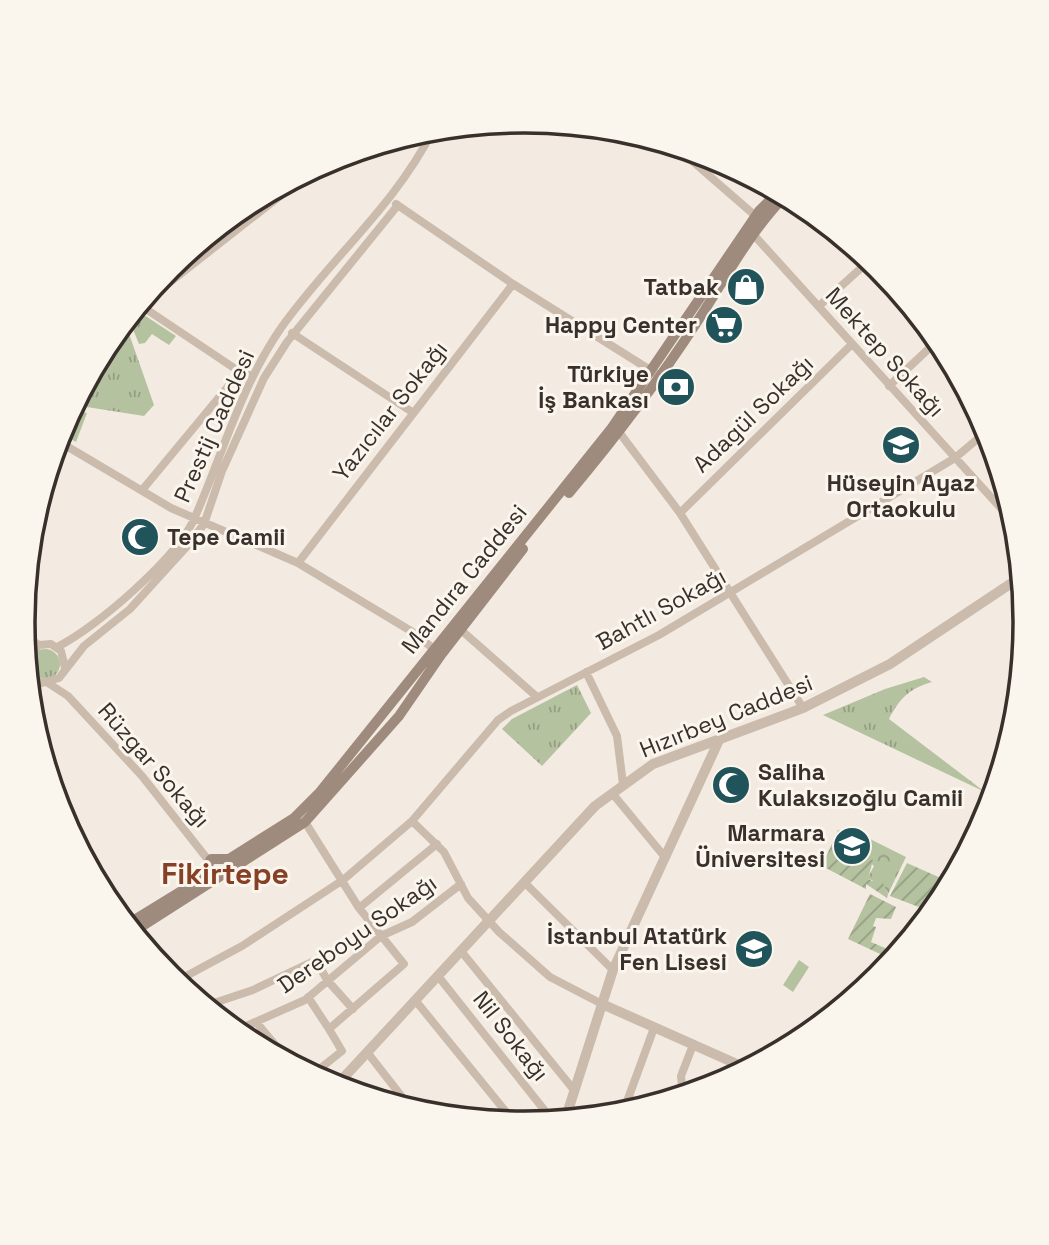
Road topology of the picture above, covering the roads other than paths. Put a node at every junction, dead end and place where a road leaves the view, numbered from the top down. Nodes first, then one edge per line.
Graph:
1 (426, 143) edge
2 (696, 164) edge
3 (772, 201) edge
4 (394, 203) junction
5 (777, 203) edge
6 (262, 210) edge
7 (759, 219) junction
8 (753, 234) junction
9 (862, 267) edge
10 (186, 269) edge
11 (513, 284) junction
12 (819, 306) junction
13 (147, 312) edge
14 (282, 327) junction
15 (293, 334) junction
16 (852, 344) junction
17 (930, 348) edge
18 (240, 372) junction
19 (656, 374) junction
20 (252, 376) junction
21 (889, 386) junction
22 (412, 412) junction
23 (619, 432) junction
24 (978, 438) edge
25 (68, 447) edge
26 (955, 458) junction
27 (143, 489) junction
28 (999, 504) edge
29 (680, 513) junction
30 (194, 520) junction
31 (204, 524) junction
32 (298, 563) junction
33 (1012, 582) edge
34 (732, 592) junction
35 (461, 630) junction
36 (38, 645) edge
37 (57, 647) junction
38 (437, 651) junction
39 (65, 668) junction
40 (586, 672) junction
41 (59, 678) junction
42 (38, 680) edge
43 (48, 683) junction
44 (68, 695) junction
45 (537, 697) junction
46 (803, 708) junction
47 (720, 738) junction
48 (623, 784) junction
49 (612, 793) junction
50 (412, 821) junction
51 (305, 822) junction
52 (437, 844) junction
53 (664, 856) junction
54 (211, 863) junction
55 (222, 876) junction
56 (342, 880) junction
57 (524, 883) junction
58 (461, 884) junction
59 (359, 908) junction
60 (136, 920) edge
61 (489, 921) junction
62 (141, 927) edge
63 (381, 936) junction
64 (461, 951) junction
65 (613, 970) junction
66 (186, 976) edge
67 (438, 976) junction
68 (327, 980) junction
69 (308, 997) junction
70 (415, 1000) junction
71 (216, 1002) edge
72 (602, 1004) junction
73 (353, 1009) junction
74 (257, 1023) junction
75 (248, 1026) edge
76 (654, 1028) junction
77 (329, 1029) junction
78 (272, 1042) edge
79 (693, 1045) junction
80 (367, 1052) junction
81 (737, 1064) edge
82 (321, 1068) edge
83 (343, 1077) edge
84 (682, 1086) edge
85 (574, 1090) junction
86 (401, 1096) edge
87 (627, 1101) edge
88 (568, 1110) edge
89 (505, 1111) edge
90 (544, 1111) edge

1 - 4 street, Prestij Caddesi
2 - 7 street
3 - 7 main road, Mandıra Caddesi
4 - 11 street
4 - 14 street, Prestij Caddesi
4 - 15 street, Prestij Caddesi
5 - 7 main road, Mandıra Caddesi
6 - 10 street
7 - 8 main road, Mandıra Caddesi
7 - 19 main road, Mandıra Caddesi
8 - 12 street, Mektep Sokağı
8 - 19 main road, Mandıra Caddesi
9 - 12 street
11 - 19 street
11 - 22 street, Yazıcılar Sokağı
12 - 16 street, Mektep Sokağı
13 - 18 street
14 - 15 street
14 - 20 street, Prestij Caddesi
15 - 22 street
15 - 31 street, Prestij Caddesi
16 - 21 street, Mektep Sokağı
16 - 29 street, Adagül Sokağı
17 - 21 street
18 - 20 street
18 - 27 street
19 - 23 main road, Mandıra Caddesi
19 - 38 main road, Mandıra Caddesi
20 - 30 street, Prestij Caddesi
21 - 26 street, Mektep Sokağı
22 - 32 street, Yazıcılar Sokağı
23 - 29 street
23 - 35 main road, Mandıra Caddesi
24 - 26 street, Bahtlı Sokağı
25 - 27 street
26 - 28 street, Mektep Sokağı
26 - 34 street, Bahtlı Sokağı
27 - 30 street
29 - 34 street
30 - 31 street
30 - 37 street, Prestij Caddesi
31 - 32 street
31 - 39 street, Prestij Caddesi
32 - 38 street
33 - 46 street, Hızırbey Caddesi
34 - 40 street, Bahtlı Sokağı
34 - 46 street
35 - 38 main road, Mandıra Caddesi
35 - 45 street
36 - 37 street
37 - 39 street
38 - 51 main road, Mandıra Caddesi
38 - 54 main road, Mandıra Caddesi
39 - 41 street, Prestij Caddesi
40 - 45 street, Bahtlı Sokağı
40 - 48 street
41 - 43 street
41 - 44 street
42 - 43 street
43 - 44 street
44 - 54 street, Rüzgar Sokağı
45 - 50 street, Bahtlı Sokağı
46 - 47 street, Hızırbey Caddesi
47 - 48 street, Hızırbey Caddesi
47 - 53 street
48 - 49 street, Hızırbey Caddesi
49 - 53 street
49 - 57 street, Hızırbey Caddesi
50 - 52 street
50 - 56 street, Bahtlı Sokağı
51 - 55 main road, Mandıra Caddesi
51 - 56 street
52 - 58 street
52 - 59 street
53 - 65 street
54 - 55 main road
54 - 55 main road
54 - 60 main road, Mandıra Caddesi
55 - 62 main road, Mandıra Caddesi
56 - 59 street
56 - 66 street, Bahtlı Sokağı
57 - 61 street, Hızırbey Caddesi
57 - 65 street
58 - 61 street
58 - 63 street, Dereboyu Sokağı
59 - 63 street
61 - 64 street, Hızırbey Caddesi
61 - 72 street
63 - 68 street, Dereboyu Sokağı
63 - 73 street
64 - 67 street, Hızırbey Caddesi
64 - 85 street
65 - 72 street
67 - 70 street, Hızırbey Caddesi
67 - 90 street, Nil Sokağı
68 - 69 street, Dereboyu Sokağı
68 - 71 street
68 - 73 street
69 - 74 street, Dereboyu Sokağı
69 - 77 street
70 - 80 street, Hızırbey Caddesi
70 - 89 street
72 - 76 street
72 - 85 street
73 - 77 street
74 - 75 street, Dereboyu Sokağı
74 - 78 street
76 - 79 street
76 - 87 street
77 - 82 street
79 - 81 street
79 - 84 street
80 - 83 street, Hızırbey Caddesi
80 - 86 street
85 - 88 street

